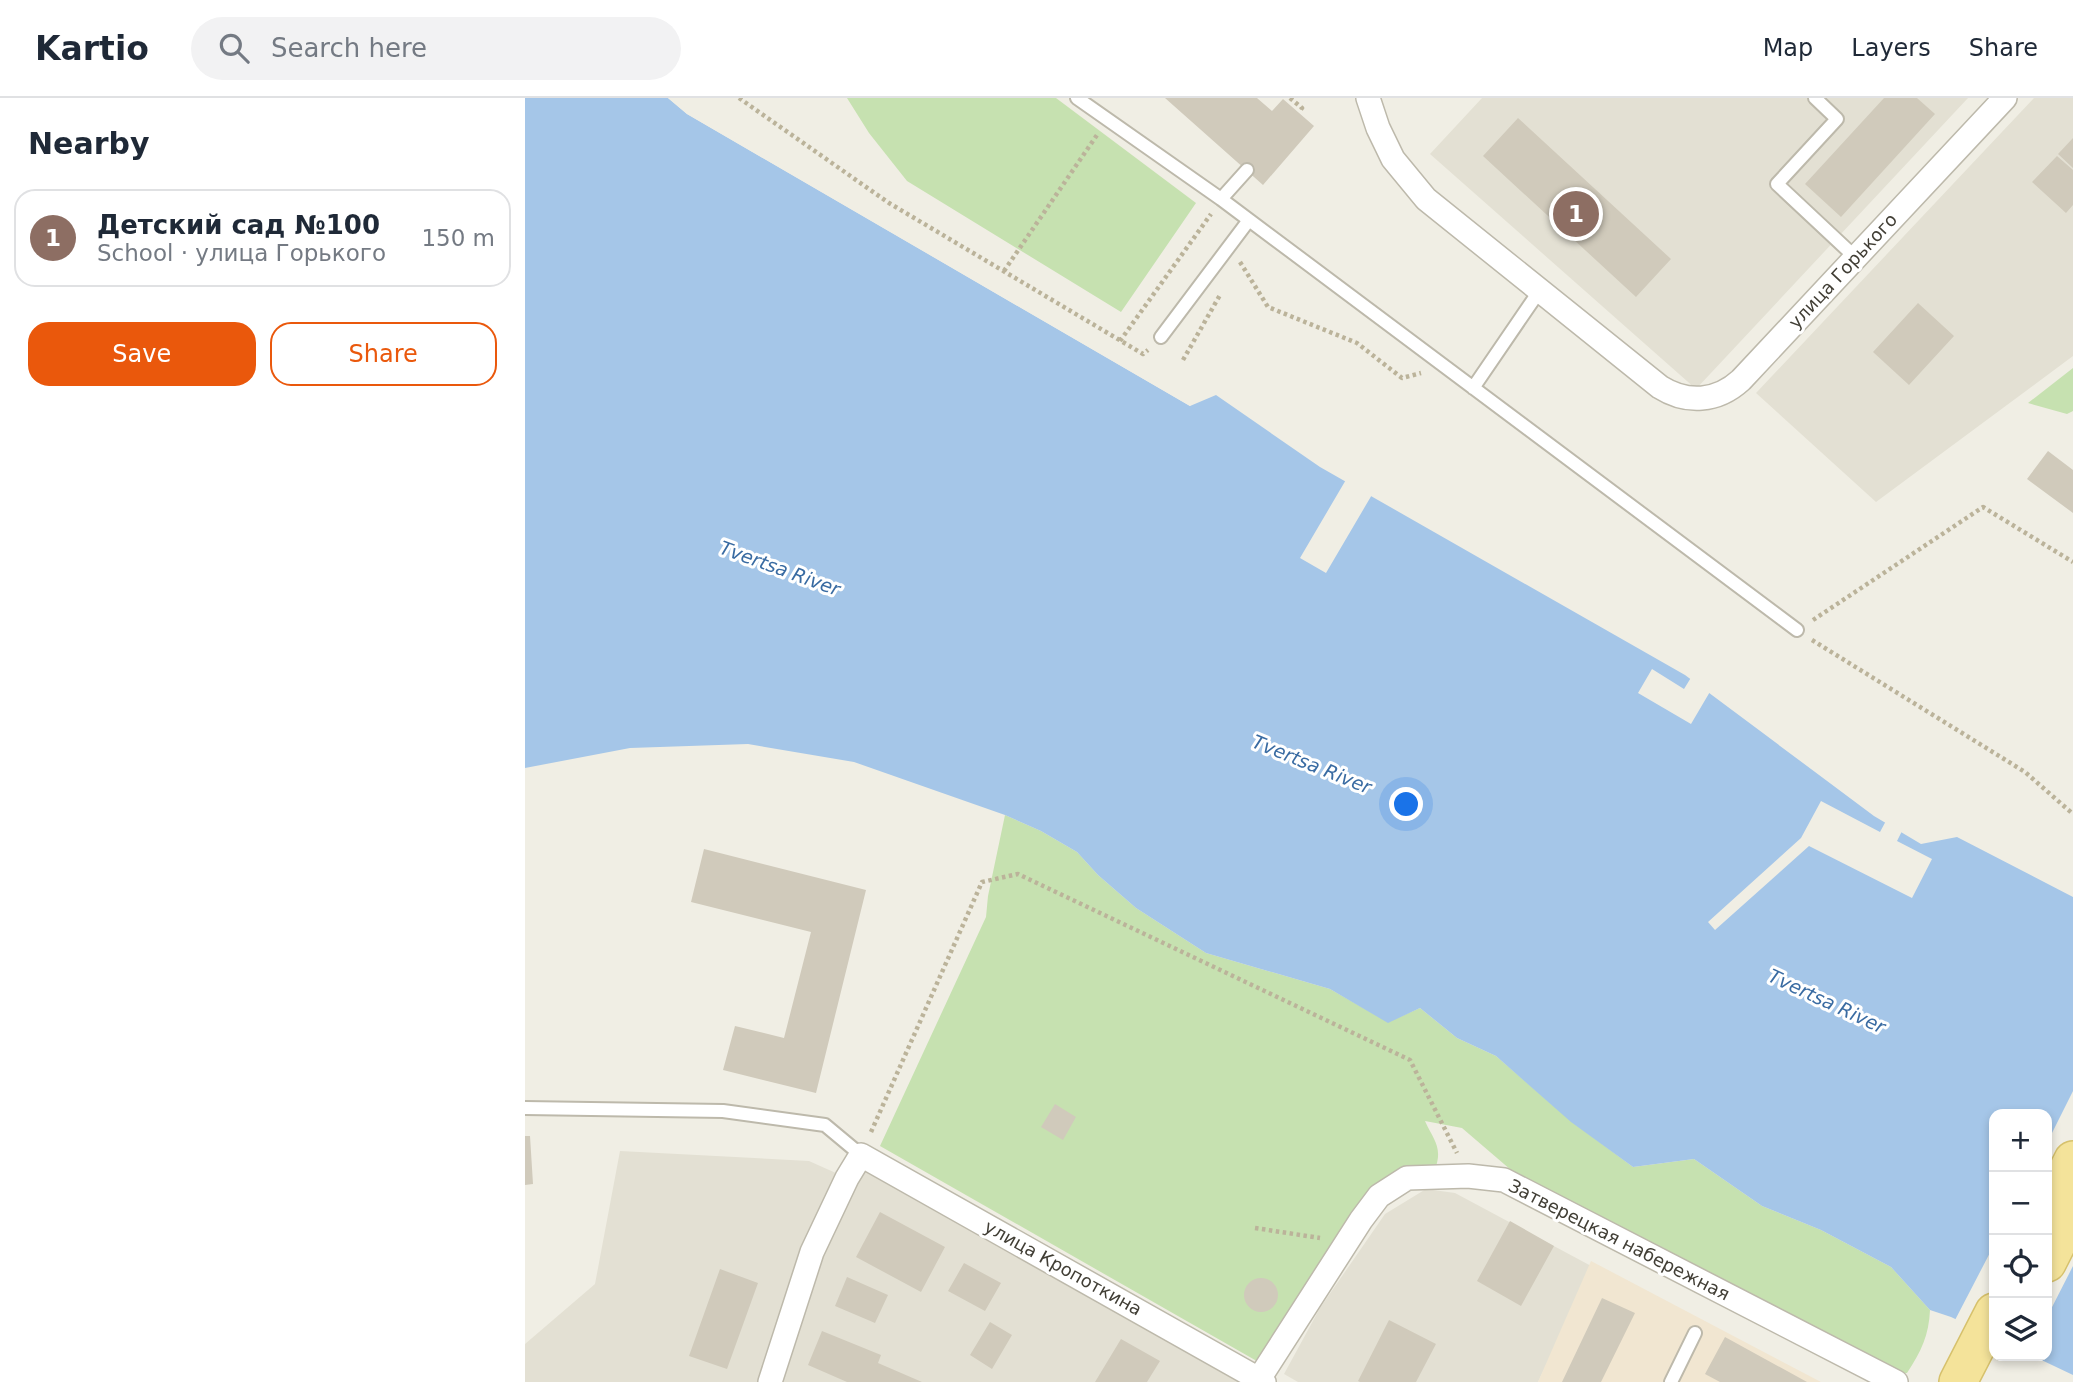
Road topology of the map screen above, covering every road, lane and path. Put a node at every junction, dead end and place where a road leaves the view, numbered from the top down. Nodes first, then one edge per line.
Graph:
1 (739, 98) edge
2 (1077, 98) edge
3 (1290, 98) edge
4 (1368, 98) edge
5 (1815, 98) edge
6 (2004, 98) edge
7 (1299, 112) dead end
8 (1108, 120) junction
9 (1247, 170) dead end
10 (1221, 199) junction
11 (1249, 220) junction
12 (1856, 257) junction
13 (1240, 261) dead end
14 (1004, 271) junction
15 (1540, 290) junction
16 (1161, 337) joint
17 (1120, 341) junction
18 (1445, 367) junction
19 (1473, 388) junction
20 (2073, 562) edge
21 (1797, 630) junction
22 (2073, 814) edge
23 (525, 1108) edge
24 (861, 1155) junction
25 (2073, 1160) edge
26 (1468, 1176) junction
27 (2052, 1201) edge
28 (2073, 1212) edge
29 (1255, 1228) dead end
30 (1346, 1242) junction
31 (2052, 1253) edge
32 (1989, 1322) edge
33 (1695, 1333) dead end
34 (1996, 1361) edge
35 (1261, 1380) edge
36 (770, 1382) edge
37 (1671, 1382) edge
38 (1896, 1382) edge
39 (1958, 1382) edge
40 (1985, 1382) edge

1 - 14 path
2 - 8 lane
3 - 7 path
4 - 15 street, улица Горького
5 - 12 lane
6 - 12 street, улица Горького
8 - 10 lane
8 - 14 path
9 - 10 lane
10 - 11 lane
10 - 17 path
11 - 16 lane
11 - 18 lane
12 - 15 street, улица Горького
13 - 18 path
14 - 17 path
15 - 19 lane
16 - 17 path
18 - 19 lane
19 - 21 lane
20 - 21 path
21 - 22 path
23 - 24 lane
24 - 26 path
24 - 35 street, улица Кропоткина
24 - 36 street
25 - 27 main road
26 - 30 street, Затверецкая набережная
26 - 38 street, Затверецкая набережная
28 - 31 main road
29 - 30 path
30 - 35 street, Затверецкая набережная
32 - 39 main road
33 - 37 lane
34 - 40 main road

